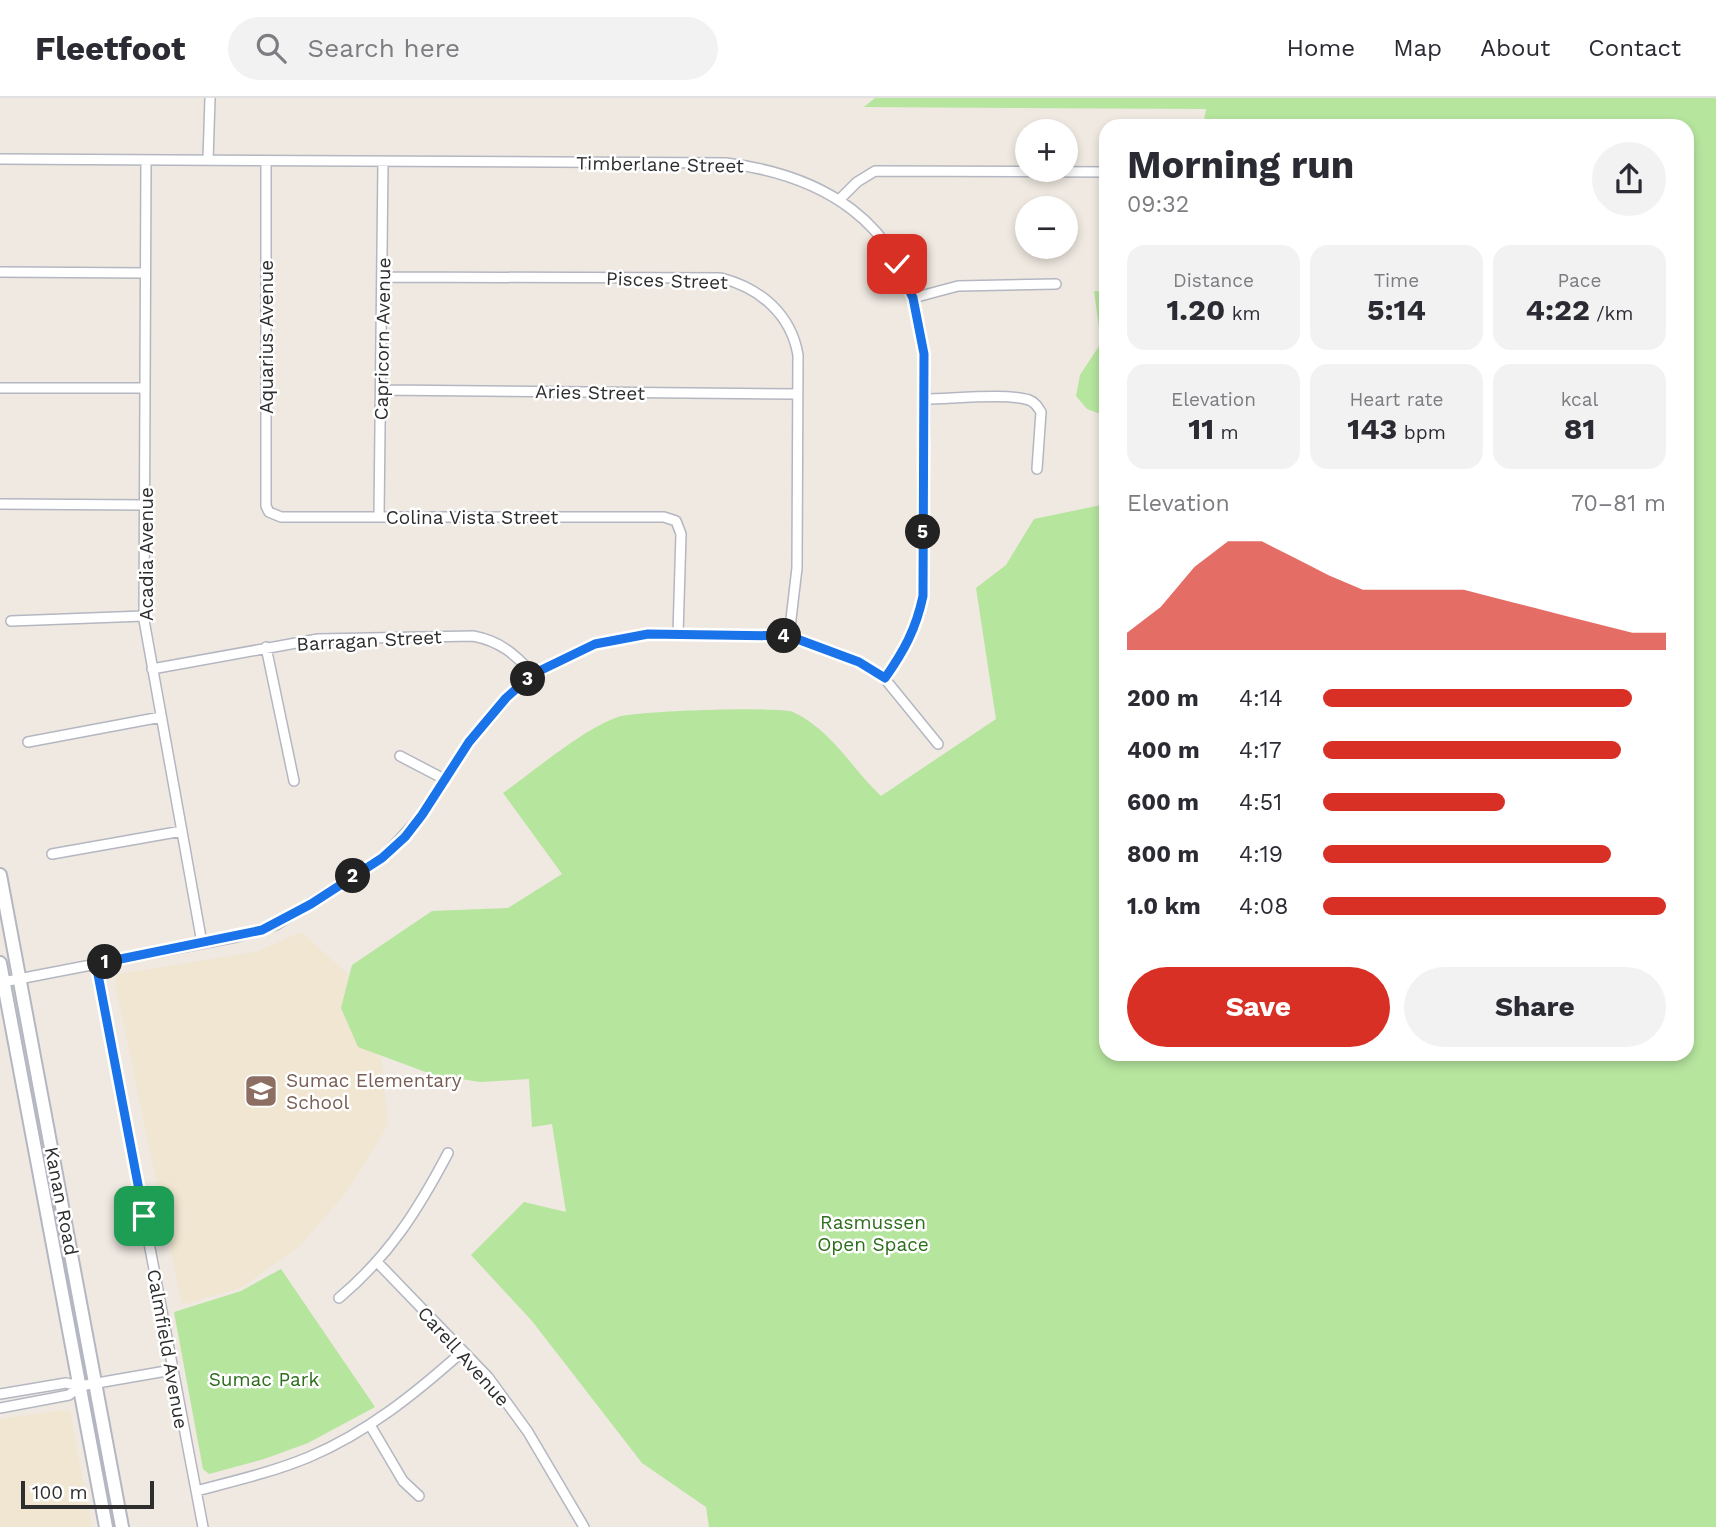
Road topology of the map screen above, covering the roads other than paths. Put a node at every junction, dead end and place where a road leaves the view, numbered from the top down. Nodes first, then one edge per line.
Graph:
1 (210, 99) edge
2 (0, 159) edge
3 (146, 160) junction
4 (208, 160) junction
5 (266, 161) junction
6 (383, 162) junction
7 (1099, 172) edge
8 (840, 199) junction
9 (0, 272) edge
10 (145, 274) junction
11 (383, 276) junction
12 (1056, 284) dead end
13 (913, 298) junction
14 (0, 387) edge
15 (145, 388) junction
16 (382, 390) junction
17 (797, 394) junction
18 (925, 399) junction
19 (1037, 469) dead end
20 (1, 504) edge
21 (146, 505) junction
22 (268, 512) joint
23 (379, 516) junction
24 (144, 616) junction
25 (11, 621) dead end
26 (678, 634) junction
27 (789, 636) junction
28 (267, 647) junction
29 (152, 669) junction
30 (533, 674) junction
31 (885, 678) junction
32 (161, 717) junction
33 (28, 741) dead end
34 (938, 744) dead end
35 (400, 756) dead end
36 (444, 779) junction
37 (294, 781) dead end
38 (182, 831) junction
39 (52, 854) dead end
40 (0, 874) edge
41 (202, 943) junction
42 (0, 963) edge
43 (96, 964) junction
44 (19, 978) junction
45 (4, 982) junction
46 (448, 1153) dead end
47 (378, 1263) junction
48 (339, 1298) dead end
49 (463, 1351) junction
50 (172, 1370) junction
51 (96, 1384) junction
52 (80, 1387) junction
53 (0, 1395) edge
54 (0, 1408) edge
55 (370, 1426) junction
56 (196, 1491) junction
57 (419, 1496) dead end
58 (107, 1527) edge
59 (122, 1527) edge
60 (203, 1527) edge
61 (584, 1527) edge

1 - 4 street
2 - 3 street, Timberlane Street
3 - 4 street, Timberlane Street
3 - 10 street, Acadia Avenue
4 - 5 street, Timberlane Street
5 - 6 street, Timberlane Street
5 - 22 street, Aquarius Avenue
6 - 8 street, Timberlane Street
6 - 11 street, Capricorn Avenue
7 - 8 street
8 - 13 street, Timberlane Street
9 - 10 street
10 - 15 street, Acadia Avenue
11 - 16 street, Capricorn Avenue
11 - 17 street, Pisces Street
12 - 13 street
13 - 18 street, Timberlane Street
14 - 15 street
15 - 21 street, Acadia Avenue
16 - 17 street, Aries Street
16 - 23 street, Capricorn Avenue
17 - 27 street, Pisces Street
18 - 19 street
18 - 31 street, Timberlane Street
20 - 21 street
21 - 24 street, Acadia Avenue
22 - 23 street, Colina Vista Street
23 - 26 street, Colina Vista Street
24 - 25 street
24 - 29 street, Acadia Avenue
26 - 27 street
26 - 30 street
27 - 31 street
28 - 29 street, Barragan Street
28 - 30 street, Barragan Street
28 - 37 street
29 - 32 street, Acadia Avenue
30 - 36 street
31 - 34 street
32 - 33 street
32 - 38 street, Acadia Avenue
35 - 36 street
36 - 41 street
38 - 39 street
38 - 41 street, Acadia Avenue
40 - 44 main road, Kanan Road
41 - 43 street
42 - 45 main road, Kanan Road
43 - 44 street
43 - 50 street, Calmfield Avenue
44 - 45 street
44 - 51 main road, Kanan Road
45 - 52 main road, Kanan Road
46 - 47 street
47 - 48 street
47 - 49 street, Carell Avenue
49 - 55 street
49 - 61 street, Carell Avenue
50 - 51 street
50 - 56 street, Calmfield Avenue
51 - 52 street
51 - 59 main road, Kanan Road
52 - 53 street
52 - 54 street
52 - 58 main road, Kanan Road
55 - 56 street
55 - 57 street
56 - 60 street, Calmfield Avenue

